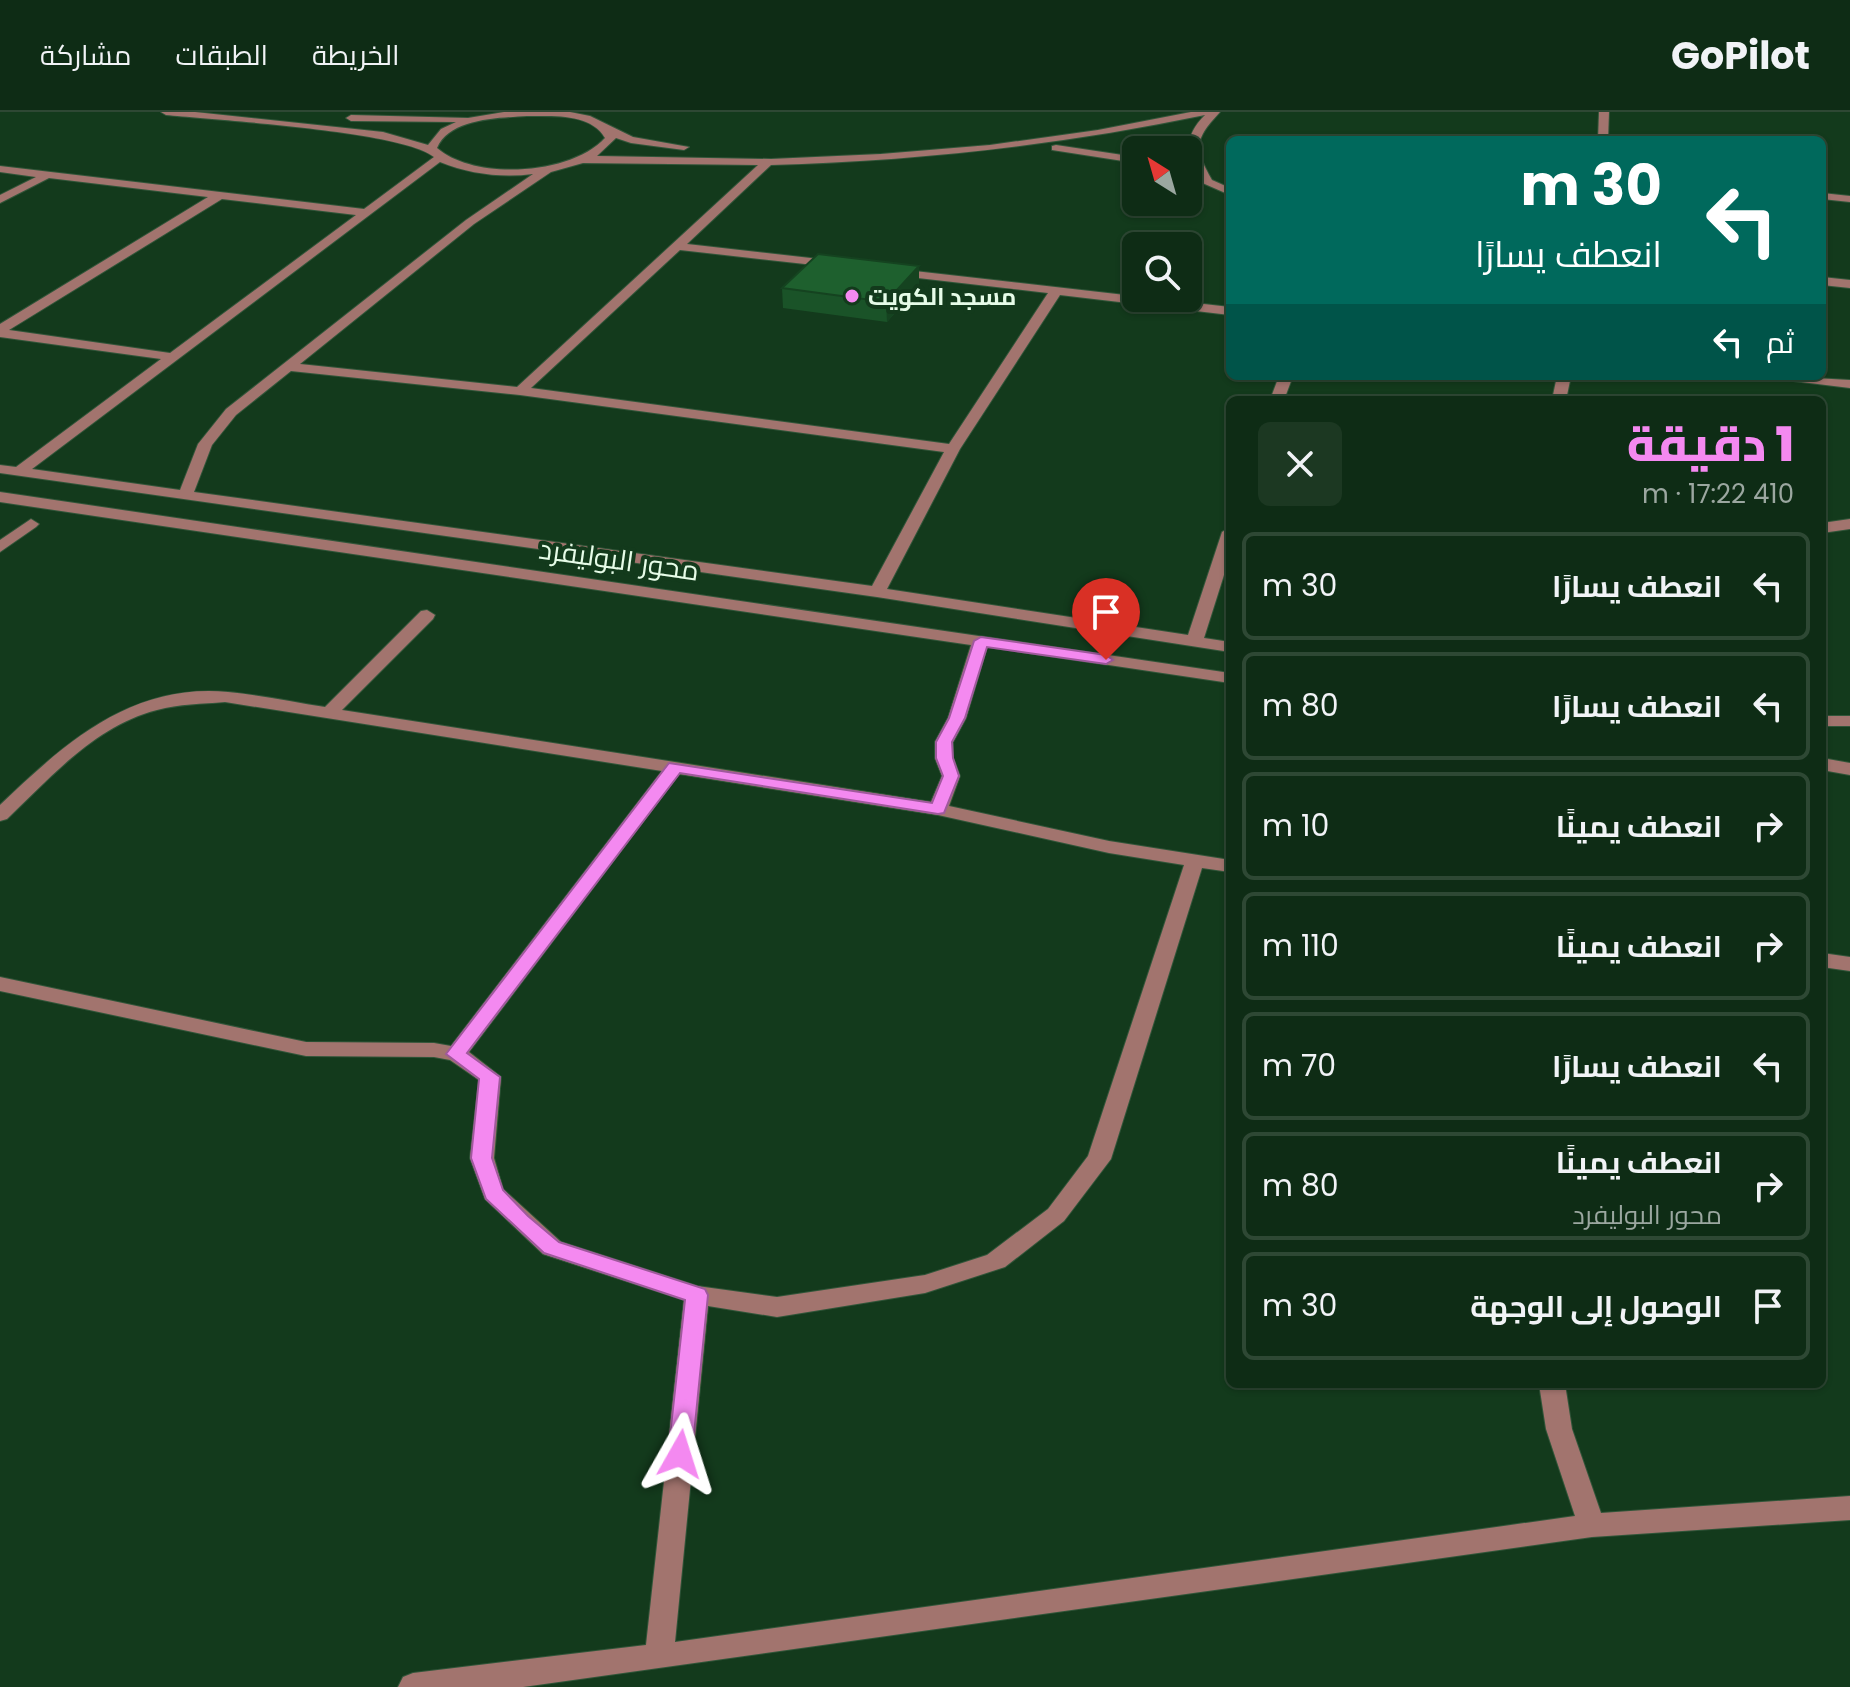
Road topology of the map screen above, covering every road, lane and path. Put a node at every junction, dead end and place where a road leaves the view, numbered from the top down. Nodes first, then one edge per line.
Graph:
1 (166, 112) edge
2 (285, 112) edge
3 (1142, 112) edge
4 (1206, 112) edge
5 (1215, 112) edge
6 (1604, 112) edge
7 (505, 113) edge
8 (316, 115) dead end
9 (331, 117) dead end
10 (483, 118) junction
11 (607, 126) junction
12 (1603, 136) edge
13 (1028, 145) junction
14 (834, 147) dead end
15 (700, 148) dead end
16 (435, 153) junction
17 (1122, 158) edge
18 (582, 160) junction
19 (768, 162) junction
20 (549, 168) junction
21 (0, 169) edge
22 (47, 175) junction
23 (1202, 179) edge
24 (1207, 181) junction
25 (1226, 190) edge
26 (220, 195) junction
27 (1826, 196) edge
28 (1850, 199) edge
29 (0, 200) edge
30 (369, 213) junction
31 (677, 246) junction
32 (859, 267) edge
33 (874, 269) edge
34 (1826, 281) edge
35 (1850, 284) edge
36 (1056, 291) junction
37 (1226, 311) edge
38 (0, 331) edge
39 (173, 357) junction
40 (289, 367) junction
41 (1818, 380) edge
42 (1850, 384) edge
43 (520, 391) junction
44 (953, 449) junction
45 (0, 469) edge
46 (19, 472) junction
47 (0, 497) edge
48 (185, 497) junction
49 (31, 524) dead end
50 (1850, 524) edge
51 (1826, 527) edge
52 (1226, 544) edge
53 (0, 547) edge
54 (877, 592) junction
55 (427, 615) dead end
56 (981, 641) junction
57 (1194, 642) junction
58 (1226, 646) edge
59 (1226, 677) edge
60 (330, 712) junction
61 (1826, 721) edge
62 (1850, 721) edge
63 (1826, 765) edge
64 (675, 767) junction
65 (1850, 769) edge
66 (938, 809) junction
67 (0, 815) edge
68 (1195, 860) junction
69 (1226, 865) edge
70 (1826, 961) edge
71 (1850, 964) edge
72 (0, 984) edge
73 (456, 1054) junction
74 (697, 1295) junction
75 (1553, 1388) edge
76 (1850, 1508) edge
77 (1592, 1525) junction
78 (659, 1657) junction
79 (413, 1687) edge

1 - 16 street
2 - 8 street
3 - 14 street
4 - 13 street
5 - 24 street
6 - 12 street
7 - 10 street
7 - 11 street
9 - 10 street
10 - 16 street
11 - 15 street
11 - 18 street
13 - 17 street
13 - 19 street
16 - 20 street
16 - 30 street
18 - 19 street
18 - 20 street
19 - 31 street
20 - 40 street
21 - 22 street
22 - 26 street
22 - 29 street
23 - 24 street
24 - 25 street
26 - 30 street
26 - 38 street
27 - 28 street
30 - 39 street
31 - 32 street
31 - 43 street
33 - 36 street
34 - 35 street
36 - 37 street
36 - 44 street
38 - 39 street
39 - 46 street
40 - 43 street
40 - 48 street
41 - 42 street
43 - 44 street
44 - 54 street
45 - 46 street, محور البوليفرد
46 - 48 street, محور البوليفرد
47 - 56 street, محور البوليفرد
48 - 54 street, محور البوليفرد
49 - 53 street
50 - 51 street
52 - 57 street
54 - 57 street, محور البوليفرد
55 - 60 street
56 - 59 street, محور البوليفرد
56 - 66 street
57 - 58 street, محور البوليفرد
60 - 64 street
60 - 67 street
61 - 62 street
63 - 65 street
64 - 66 street
64 - 73 street
66 - 68 street
68 - 69 street
68 - 74 street
70 - 71 street
72 - 73 street
73 - 74 street
74 - 78 street
75 - 77 street
76 - 77 street
77 - 78 street
78 - 79 street

